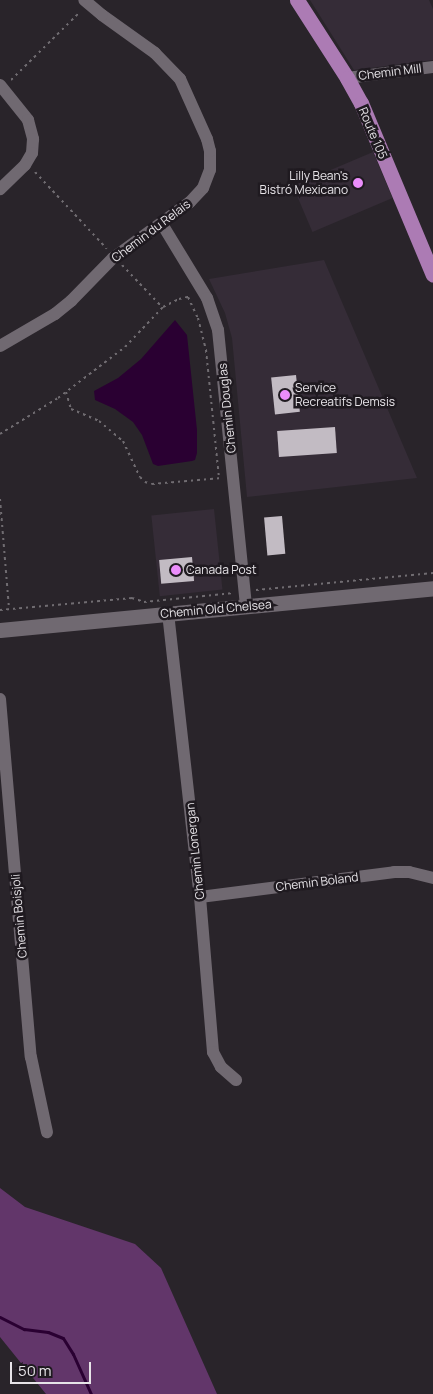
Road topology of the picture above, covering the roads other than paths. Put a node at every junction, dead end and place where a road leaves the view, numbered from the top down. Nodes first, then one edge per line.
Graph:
1 (298, 0) edge
2 (86, 2) edge
3 (433, 67) edge
4 (347, 78) junction
5 (1, 87) edge
6 (0, 189) edge
7 (162, 224) junction
8 (433, 275) edge
9 (0, 346) edge
10 (433, 588) edge
11 (246, 599) junction
12 (168, 613) junction
13 (0, 630) edge
14 (0, 699) edge
15 (433, 878) edge
16 (200, 897) junction
17 (236, 1080) dead end
18 (47, 1132) dead end

1 - 4 main road, Route 105
2 - 7 street, Chemin du Relais
3 - 4 street, Chemin Mill
4 - 8 main road, Route 105
5 - 6 street
7 - 9 street, Chemin du Relais
7 - 11 street, Chemin Douglas
10 - 11 street, Chemin Old Chelsea
11 - 12 street, Chemin Old Chelsea
12 - 13 street, Chemin Old Chelsea
12 - 16 street, Chemin Lonergan
14 - 18 street, Chemin Boisjoli
15 - 16 street, Chemin Boland
16 - 17 street, Chemin Lonergan

